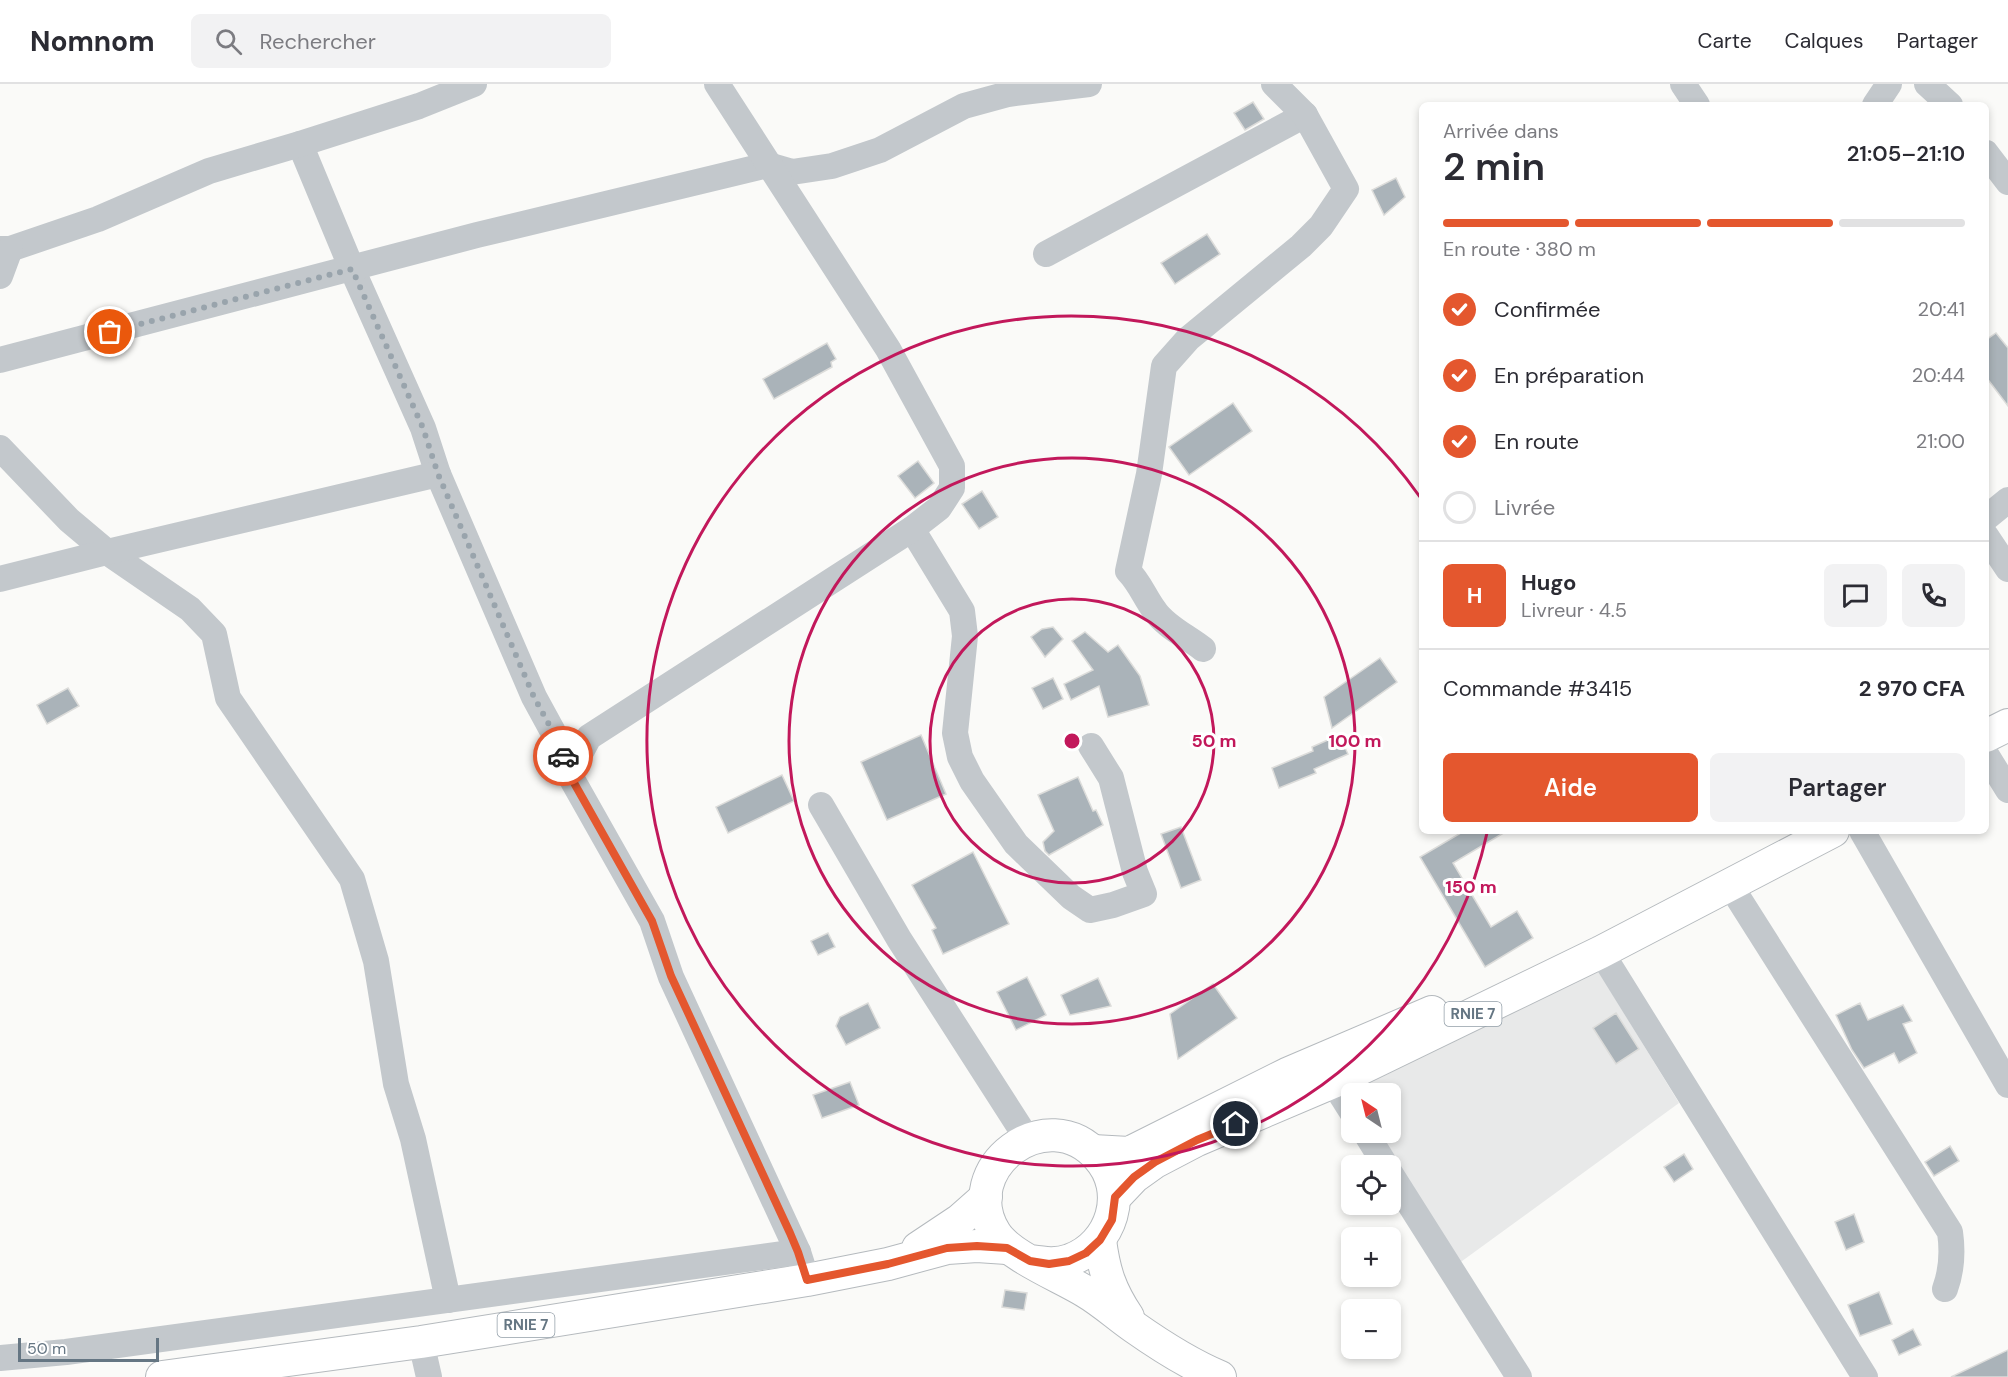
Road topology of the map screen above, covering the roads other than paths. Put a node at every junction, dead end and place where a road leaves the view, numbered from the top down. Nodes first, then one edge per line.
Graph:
1 (474, 84) edge
2 (717, 84) edge
3 (1089, 84) edge
4 (1274, 84) edge
5 (1683, 84) edge
6 (1889, 84) edge
7 (1927, 84) edge
8 (1695, 102) edge
9 (1877, 102) edge
10 (1947, 102) edge
11 (1305, 115) junction
12 (300, 144) junction
13 (1989, 157) edge
14 (768, 165) junction
15 (2008, 182) edge
16 (5, 249) edge
17 (1046, 254) dead end
18 (352, 269) junction
19 (0, 276) edge
20 (0, 360) edge
21 (0, 448) edge
22 (438, 474) junction
23 (2008, 500) edge
24 (1989, 516) edge
25 (912, 529) junction
26 (1989, 540) edge
27 (107, 552) junction
28 (2008, 569) edge
29 (0, 579) edge
30 (1203, 650) dead end
31 (2008, 725) edge
32 (1989, 734) edge
33 (1091, 746) dead end
34 (2008, 746) edge
35 (1989, 755) edge
36 (1989, 761) edge
37 (569, 774) junction
38 (2008, 790) edge
39 (821, 805) dead end
40 (1796, 834) edge
41 (1827, 834) edge
42 (1864, 834) edge
43 (1730, 885) junction
44 (1601, 952) junction
45 (1333, 1082) junction
46 (2008, 1085) edge
47 (1341, 1095) edge
48 (1028, 1140) junction
49 (1093, 1151) junction
50 (1401, 1190) edge
51 (986, 1197) junction
52 (1115, 1197) junction
53 (1100, 1240) junction
54 (1019, 1254) junction
55 (888, 1264) junction
56 (803, 1266) junction
57 (1945, 1289) dead end
58 (448, 1300) junction
59 (1135, 1328) junction
60 (421, 1342) junction
61 (0, 1358) edge
62 (162, 1377) edge
63 (429, 1377) edge
64 (1220, 1377) edge
65 (1519, 1377) edge
66 (1865, 1377) edge

1 - 12 street
2 - 14 street
3 - 14 street
4 - 11 street
5 - 8 street
6 - 9 street
7 - 10 street
11 - 17 street
11 - 30 street
12 - 16 street
12 - 18 street
13 - 15 street
14 - 18 street
14 - 25 street
16 - 19 street
18 - 20 street
18 - 22 street
21 - 27 street
22 - 27 street
22 - 37 street
23 - 24 street
25 - 33 street
25 - 37 street
26 - 28 street
27 - 29 street
27 - 58 street
31 - 32 main road
34 - 35 main road
36 - 38 street
37 - 56 street
39 - 48 street
40 - 49 main road, RNIE 7 / RNIE 7
41 - 43 main road, RNIE 7 / RNIE 7
42 - 46 street
43 - 44 main road, RNIE 7 / RNIE 7
43 - 57 street
44 - 45 main road, RNIE 7 / RNIE 7
44 - 66 street
45 - 47 street
45 - 52 main road, RNIE 7 / RNIE 7
48 - 49 main road, RNIE 7
48 - 51 main road, RNIE 7
49 - 52 main road, RNIE 7
50 - 65 street
51 - 54 main road, RNIE 7
51 - 55 main road, RNIE 7
52 - 53 main road, RNIE 7
53 - 54 main road, RNIE 7
53 - 59 main road
54 - 55 main road, RNIE 7
54 - 59 main road
55 - 56 main road, RNIE 7
56 - 58 street
56 - 60 main road, RNIE 7
58 - 61 street
59 - 64 main road
60 - 62 main road, RNIE 7
60 - 63 street

